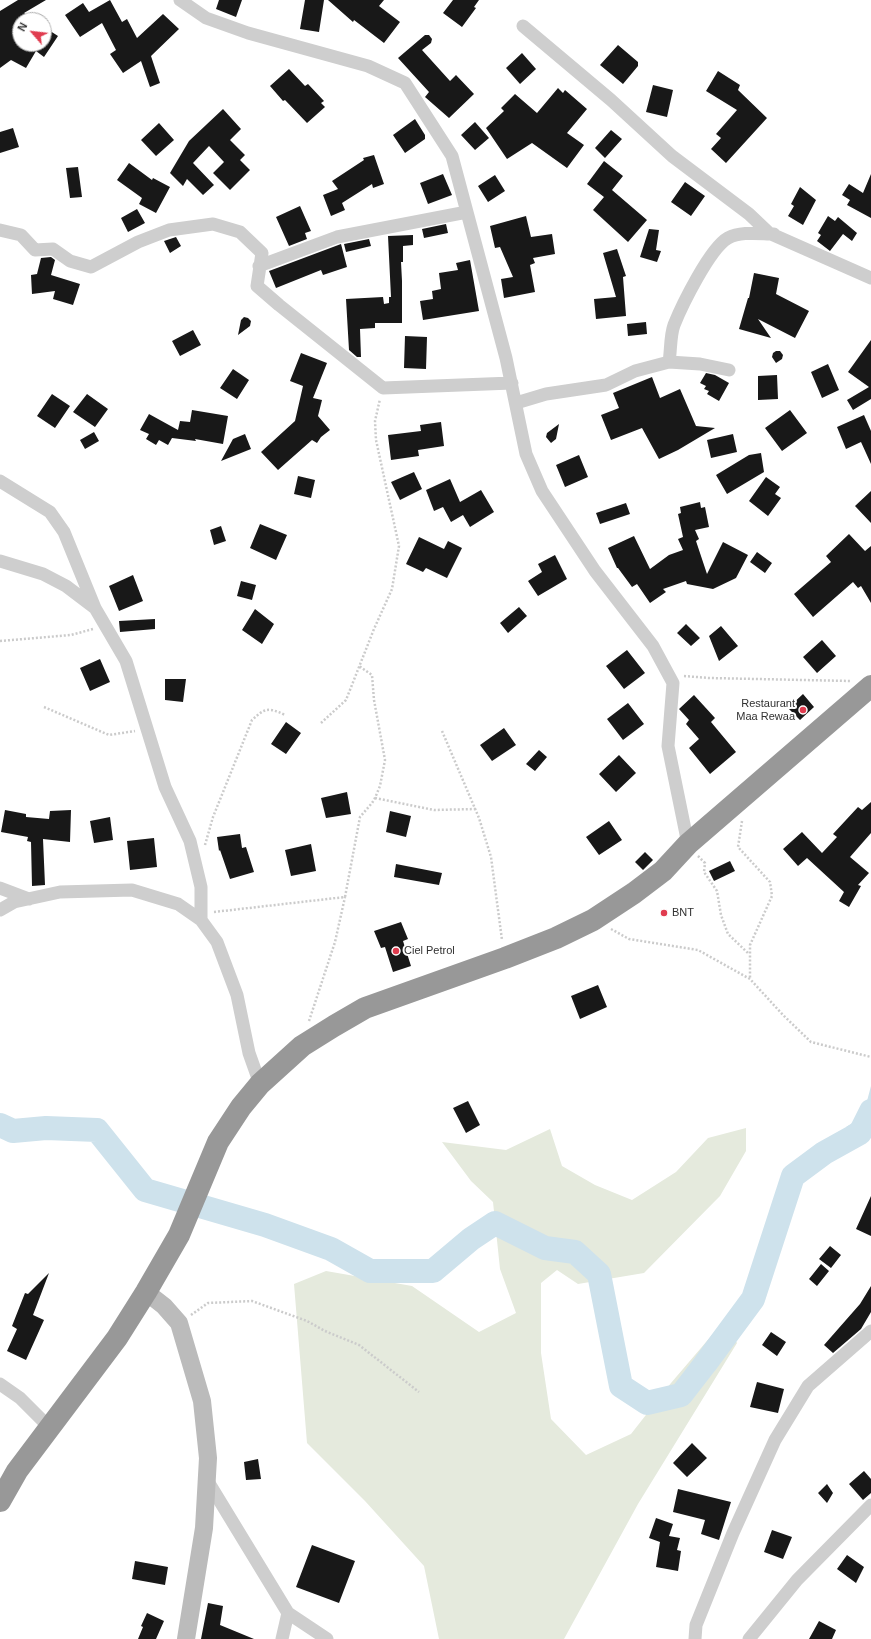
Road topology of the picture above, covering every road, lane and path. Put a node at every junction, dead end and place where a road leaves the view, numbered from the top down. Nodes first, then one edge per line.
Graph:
1 (180, 0) edge
2 (523, 26) dead end
3 (467, 212) junction
4 (0, 230) edge
5 (774, 234) junction
6 (260, 266) junction
7 (871, 278) edge
8 (669, 362) junction
9 (729, 370) dead end
10 (512, 383) junction
11 (383, 388) junction
12 (516, 403) junction
13 (0, 481) edge
14 (0, 561) edge
15 (95, 608) junction
16 (105, 626) junction
17 (0, 641) edge
18 (360, 666) junction
19 (670, 676) junction
20 (863, 684) edge
21 (44, 707) dead end
22 (285, 715) dead end
23 (322, 723) dead end
24 (147, 729) junction
25 (442, 731) dead end
26 (742, 797) junction
27 (375, 798) junction
28 (476, 809) junction
29 (688, 844) junction
30 (204, 847) dead end
31 (0, 888) edge
32 (345, 897) junction
33 (29, 899) junction
34 (0, 910) edge
35 (201, 917) junction
36 (593, 920) junction
37 (750, 954) junction
38 (505, 958) junction
39 (750, 979) junction
40 (302, 1046) junction
41 (871, 1057) edge
42 (260, 1084) junction
43 (146, 1292) junction
44 (179, 1323) junction
45 (871, 1331) edge
46 (0, 1384) edge
47 (419, 1392) dead end
48 (49, 1427) junction
49 (207, 1480) junction
50 (0, 1501) edge
51 (871, 1506) edge
52 (288, 1613) junction
53 (186, 1639) edge
54 (282, 1639) edge
55 (328, 1639) edge
56 (695, 1639) edge
57 (749, 1639) edge

1 - 3 street
2 - 5 street
3 - 6 street
3 - 10 street
4 - 6 street
5 - 7 street
5 - 8 street
6 - 11 street
8 - 9 street
8 - 12 street
10 - 11 street
10 - 12 street
11 - 18 path
12 - 19 street
13 - 15 street
14 - 15 street
15 - 16 street
16 - 17 path
16 - 24 street
18 - 23 path
18 - 27 path
19 - 20 path
19 - 29 street
20 - 26 highway
21 - 24 path
22 - 30 path
24 - 35 street
25 - 28 path
26 - 29 highway
26 - 37 path
27 - 28 path
27 - 32 path
28 - 38 path
29 - 36 highway
29 - 37 path
31 - 33 street
32 - 35 path
32 - 40 path
33 - 34 street
33 - 35 street
35 - 42 street
36 - 38 highway
36 - 39 path
37 - 39 path
38 - 40 highway
39 - 41 path
40 - 42 highway
42 - 43 highway
43 - 44 street
43 - 48 highway
44 - 47 path
44 - 49 street
45 - 56 street
46 - 48 street
48 - 50 highway
49 - 52 street
49 - 53 street
51 - 57 street
52 - 54 street
52 - 55 street

